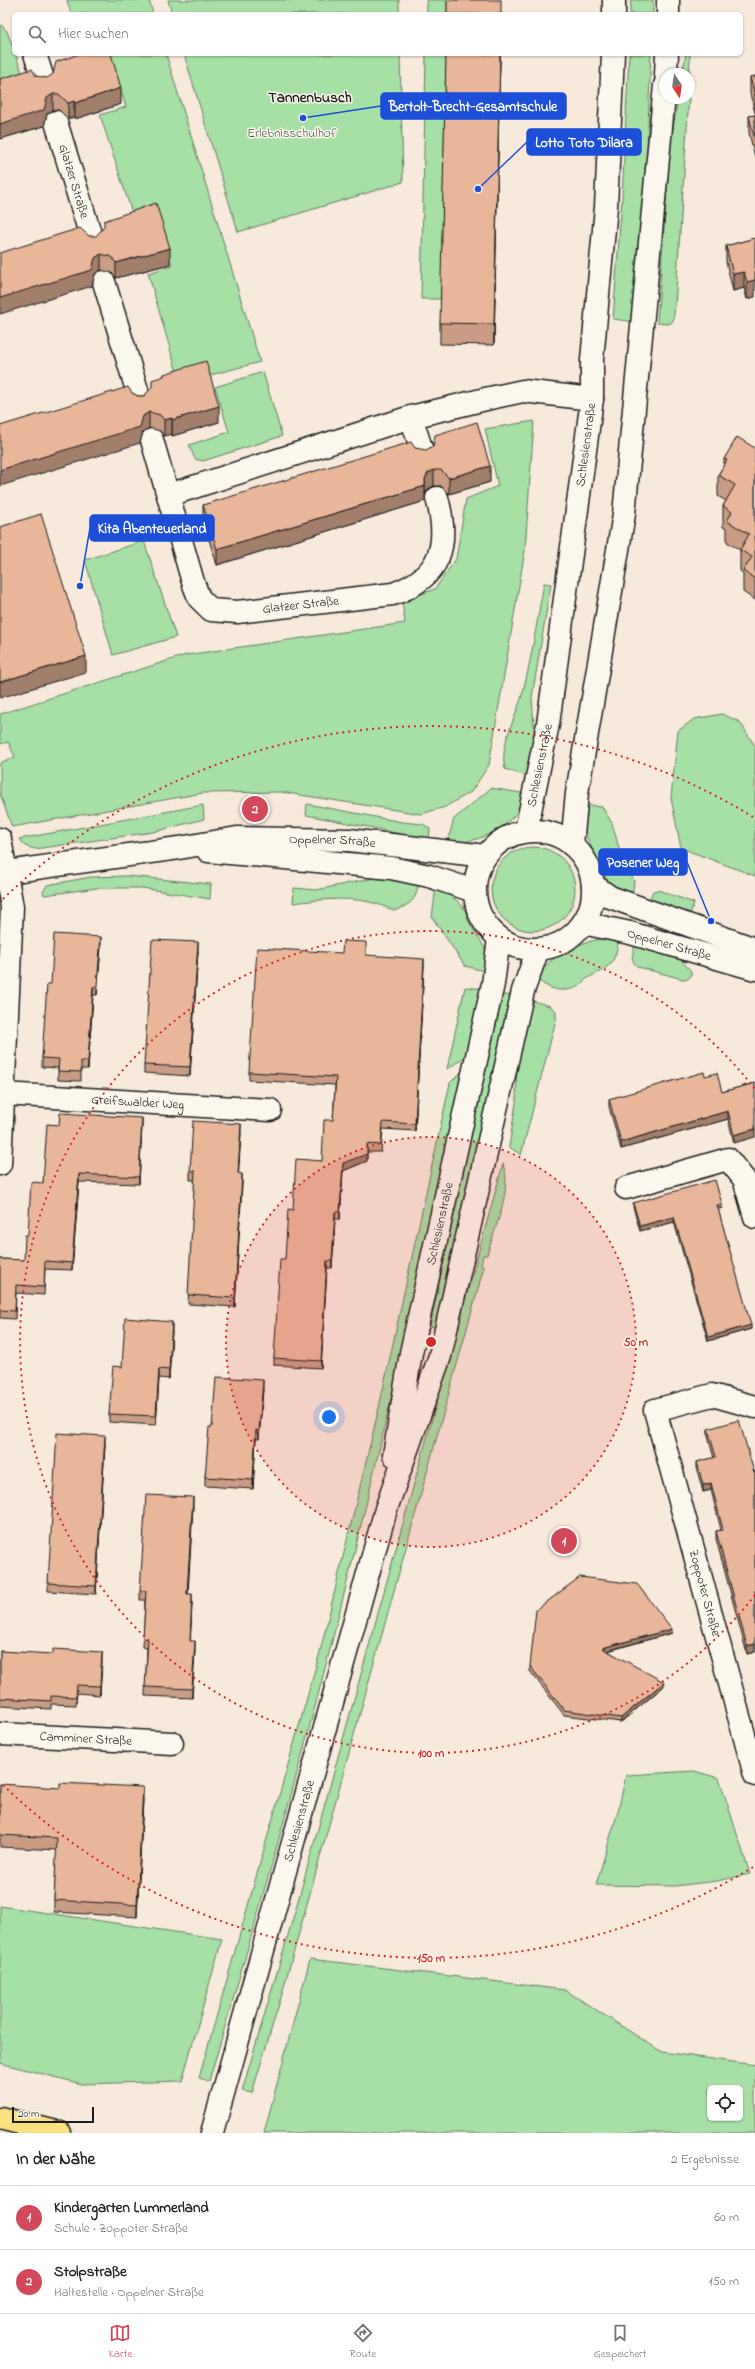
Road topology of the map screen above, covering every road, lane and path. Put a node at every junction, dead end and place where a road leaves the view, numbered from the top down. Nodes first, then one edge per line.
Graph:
1 (614, 0) edge
2 (668, 0) edge
3 (614, 12) edge
4 (668, 12) edge
5 (36, 56) edge
6 (613, 56) edge
7 (668, 56) edge
8 (667, 68) edge
9 (44, 82) edge
10 (663, 104) edge
11 (56, 122) dead end
12 (92, 240) edge
13 (104, 282) dead end
14 (592, 399) junction
15 (140, 400) edge
16 (411, 417) junction
17 (152, 440) dead end
18 (423, 454) edge
19 (169, 495) junction
20 (437, 498) dead end
21 (526, 831) junction
22 (0, 839) edge
23 (572, 845) junction
24 (179, 848) junction
25 (485, 856) junction
26 (3, 872) edge
27 (593, 885) junction
28 (474, 891) junction
29 (583, 923) junction
30 (499, 938) junction
31 (538, 949) junction
32 (755, 949) edge
33 (755, 969) edge
34 (4, 1094) junction
35 (270, 1110) dead end
36 (0, 1164) edge
37 (626, 1188) dead end
38 (755, 1217) edge
39 (755, 1407) edge
40 (386, 1509) junction
41 (0, 1734) edge
42 (172, 1743) dead end
43 (755, 1775) edge
44 (0, 2118) edge
45 (60, 2133) edge
46 (212, 2133) edge

1 - 3 street
2 - 4 street
5 - 9 street
6 - 14 street, Schlesienstraße
7 - 8 street
10 - 23 street
11 - 12 street, Glatzer Straße
13 - 15 street
14 - 16 street
14 - 21 street, Schlesienstraße
16 - 18 street
16 - 19 street
17 - 19 street, Glatzer Straße
19 - 20 street, Glatzer Straße
21 - 23 street
21 - 25 street
22 - 26 street
23 - 27 street
24 - 25 street, Oppelner Straße
24 - 26 street, Oppelner Straße
24 - 28 street, Oppelner Straße
25 - 28 street
26 - 34 street
27 - 29 street
27 - 32 street, Oppelner Straße
28 - 30 street
29 - 31 street
29 - 33 street, Oppelner Straße
30 - 31 street
30 - 40 street, Schlesienstraße
31 - 40 street, Schlesienstraße
34 - 35 street, Greifswalder Weg
34 - 36 street
37 - 38 street
39 - 43 street, Zoppoter Straße
40 - 46 street, Schlesienstraße
41 - 42 street, Camminer Straße
44 - 45 highway

